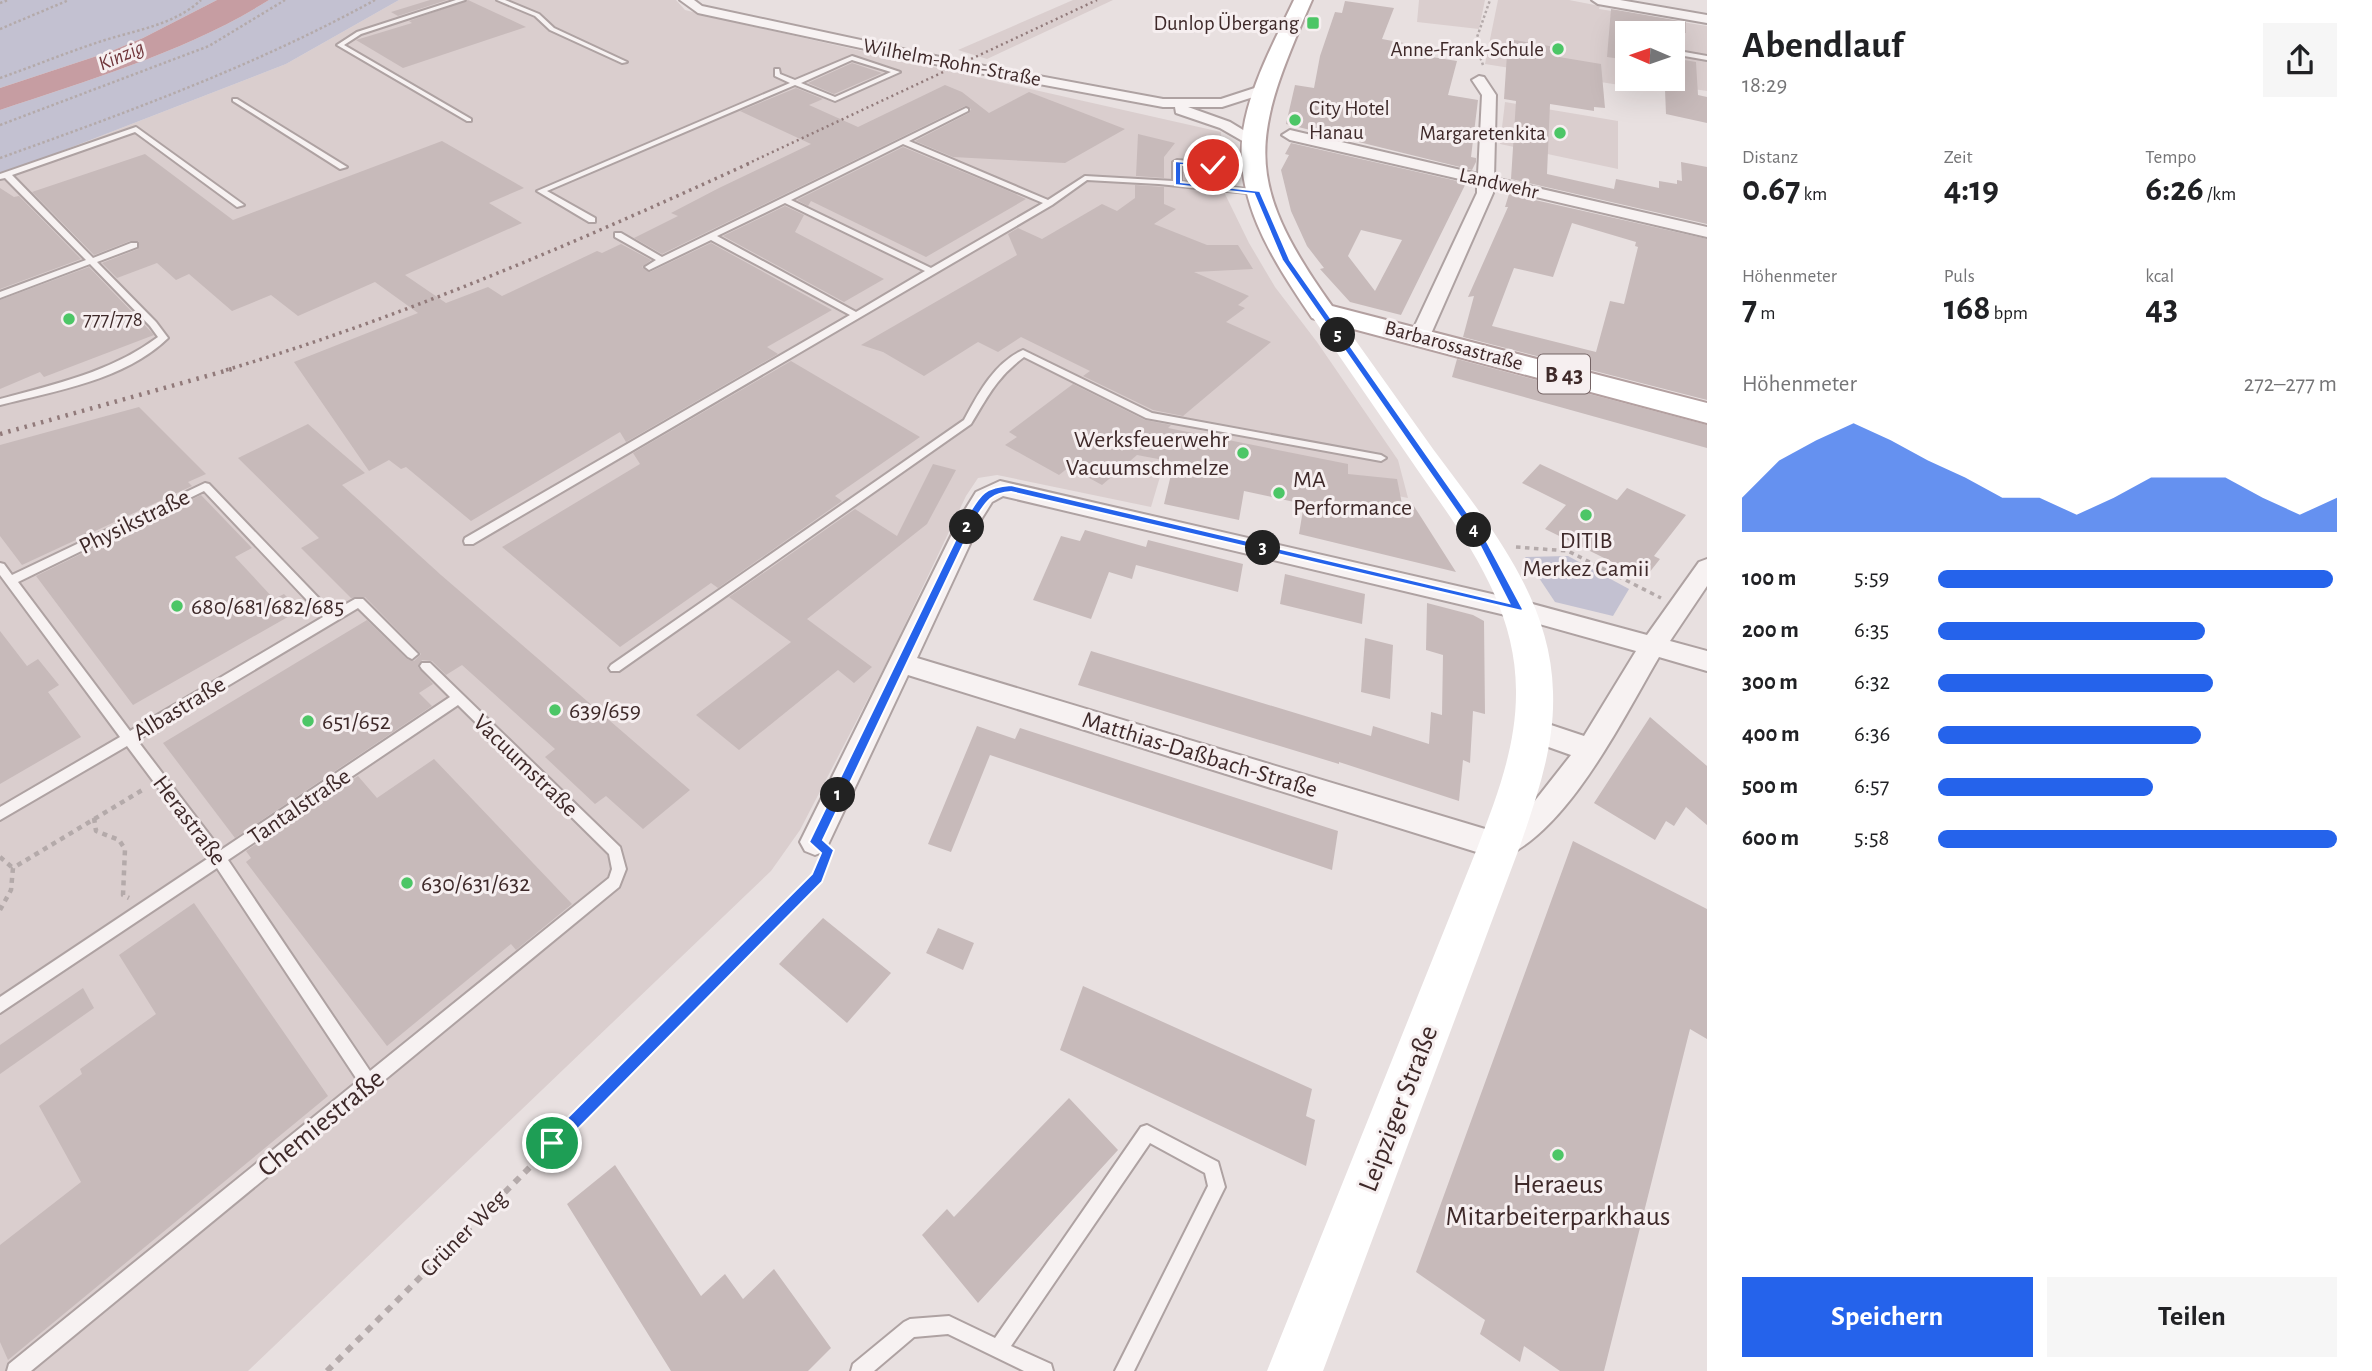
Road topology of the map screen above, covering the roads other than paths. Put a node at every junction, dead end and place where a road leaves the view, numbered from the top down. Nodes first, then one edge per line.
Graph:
1 (462, 0) edge
2 (500, 0) edge
3 (686, 0) edge
4 (1303, 0) edge
5 (1598, 0) edge
6 (515, 2) edge
7 (1707, 19) edge
8 (1685, 54) edge
9 (1707, 58) edge
10 (624, 62) dead end
11 (777, 70) dead end
12 (1479, 80) road end
13 (795, 83) junction
14 (1267, 88) junction
15 (235, 100) dead end
16 (1193, 108) junction
17 (966, 110) dead end
18 (469, 120) dead end
19 (1255, 131) junction
20 (1290, 135) dead end
21 (902, 141) junction
22 (1213, 165) dead end
23 (343, 167) dead end
24 (3, 176) edge
25 (1486, 180) junction
26 (1177, 183) junction
27 (1257, 192) junction
28 (785, 200) junction
29 (1049, 203) junction
30 (240, 205) dead end
31 (592, 220) dead end
32 (1707, 232) edge
33 (618, 235) dead end
34 (710, 236) junction
35 (134, 245) dead end
36 (661, 260) junction
37 (90, 261) junction
38 (649, 267) dead end
39 (931, 271) junction
40 (0, 295) edge
41 (1322, 312) junction
42 (856, 315) junction
43 (1420, 336) junction
44 (0, 402) edge
45 (1707, 413) edge
46 (1381, 458) dead end
47 (468, 541) dead end
48 (0, 567) edge
49 (1707, 568) edge
50 (12, 580) junction
51 (1518, 609) junction
52 (331, 618) junction
53 (1653, 645) junction
54 (412, 654) dead end
55 (1707, 661) edge
56 (901, 663) junction
57 (426, 666) dead end
58 (615, 668) dead end
59 (458, 698) junction
60 (1533, 730) junction
61 (129, 738) junction
62 (1590, 750) junction
63 (0, 814) edge
64 (815, 842) road end
65 (1499, 846) junction
66 (220, 860) junction
67 (619, 869) joint
68 (0, 1006) edge
69 (368, 1082) junction
70 (998, 1349) junction
71 (16, 1371) edge
72 (860, 1371) edge
73 (1044, 1371) edge
74 (1124, 1371) edge
75 (1294, 1371) edge

1 - 18 lane
2 - 6 lane
3 - 16 street, Wilhelm-Rohn-Straße
4 - 14 main road, Leipziger Straße
5 - 7 street
6 - 10 lane
8 - 9 lane
11 - 13 lane
12 - 25 street
13 - 13 lane
13 - 31 lane
14 - 16 street, Wilhelm-Rohn-Straße
14 - 19 main road, Leipziger Straße
15 - 23 lane
16 - 19 street, Wilhelm-Rohn-Straße
16 - 19 street, Wilhelm-Rohn-Straße
17 - 21 lane
19 - 27 main road, Leipziger Straße
20 - 25 street, Landwehr
21 - 28 lane
21 - 29 lane
22 - 26 lane
24 - 30 lane
24 - 37 lane
25 - 32 street, Landwehr
25 - 43 street
26 - 27 lane
26 - 29 lane
27 - 41 main road, Leipziger Straße
28 - 34 lane
28 - 39 lane
29 - 39 lane
33 - 36 lane
34 - 36 lane
34 - 42 lane
35 - 37 lane
36 - 38 lane
37 - 40 lane
37 - 44 lane
39 - 42 lane
41 - 43 main road, Barbarossastraße / B 43
41 - 51 main road, Leipziger Straße
42 - 47 lane
43 - 45 main road, Barbarossastraße / B 43
46 - 58 lane
48 - 50 lane, Herastraße
49 - 53 street
50 - 52 lane, Physikstraße
50 - 61 lane, Herastraße
51 - 53 street
51 - 56 street
51 - 60 main road, Leipziger Straße
52 - 54 lane, Albastraße
52 - 61 lane, Albastraße
53 - 55 street
53 - 62 street
56 - 64 street
56 - 65 street, Matthias-Daßbach-Straße
57 - 59 lane, Vacuumstraße
59 - 66 lane, Tantalstraße
59 - 67 lane, Vacuumstraße
60 - 62 street
60 - 65 main road, Leipziger Straße
61 - 63 lane, Albastraße
61 - 66 lane, Herastraße
62 - 65 street
65 - 75 main road, Leipziger Straße
66 - 68 lane, Tantalstraße
66 - 69 lane, Herastraße
67 - 69 lane, Chemiestraße
69 - 71 lane, Chemiestraße
70 - 72 lane
70 - 73 lane
70 - 74 lane

